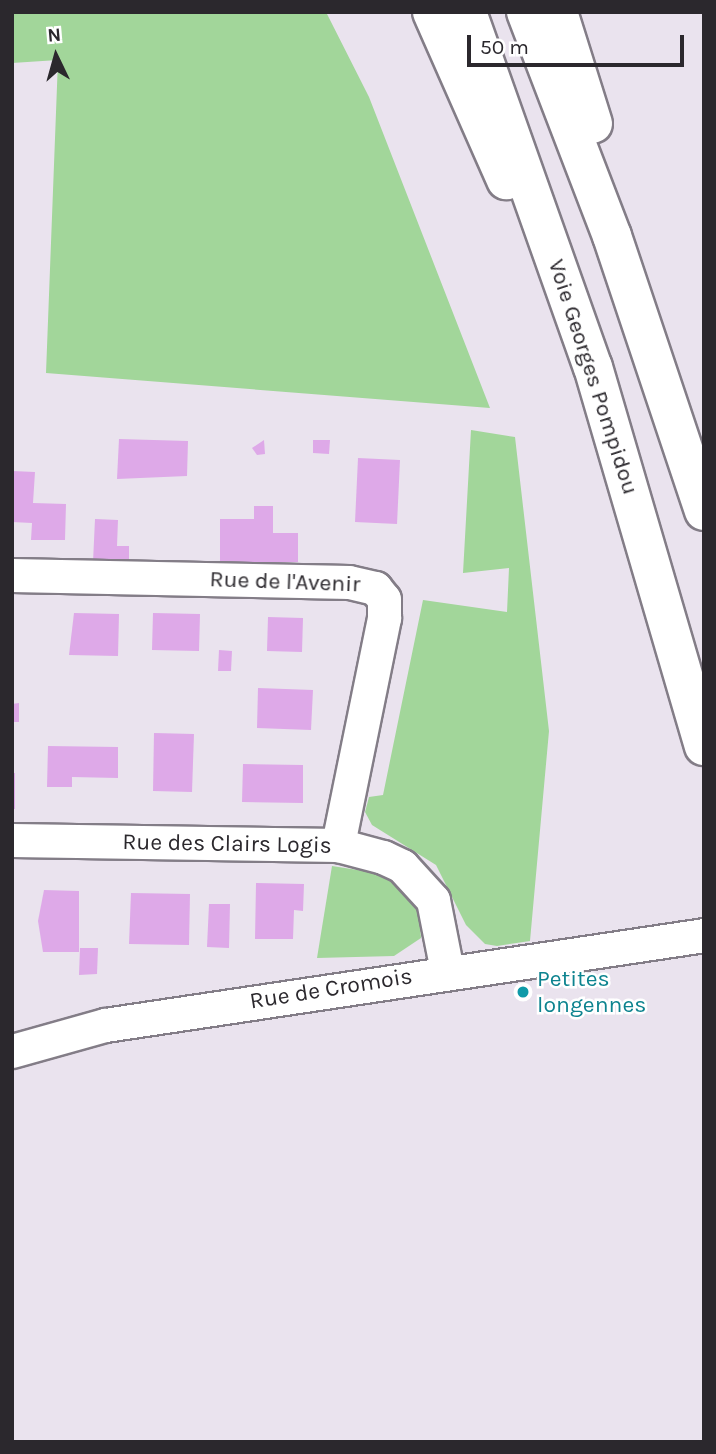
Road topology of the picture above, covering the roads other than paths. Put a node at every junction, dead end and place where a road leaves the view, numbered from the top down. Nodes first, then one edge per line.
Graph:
1 (432, 12) edge
2 (467, 12) edge
3 (538, 14) edge
4 (593, 367) junction
5 (704, 512) edge
6 (12, 575) edge
7 (704, 747) edge
8 (12, 840) edge
9 (338, 845) junction
10 (704, 935) edge
11 (447, 971) junction
12 (12, 1051) edge

1 - 4 highway
2 - 4 highway, Voie Georges Pompidou
3 - 5 highway
4 - 7 highway, Voie Georges Pompidou
6 - 9 street, Rue de l'Avenir
8 - 9 street, Rue des Clairs Logis
9 - 11 street, Rue des Clairs Logis
10 - 11 street, Rue de Cromois
11 - 12 street, Rue de Cromois

